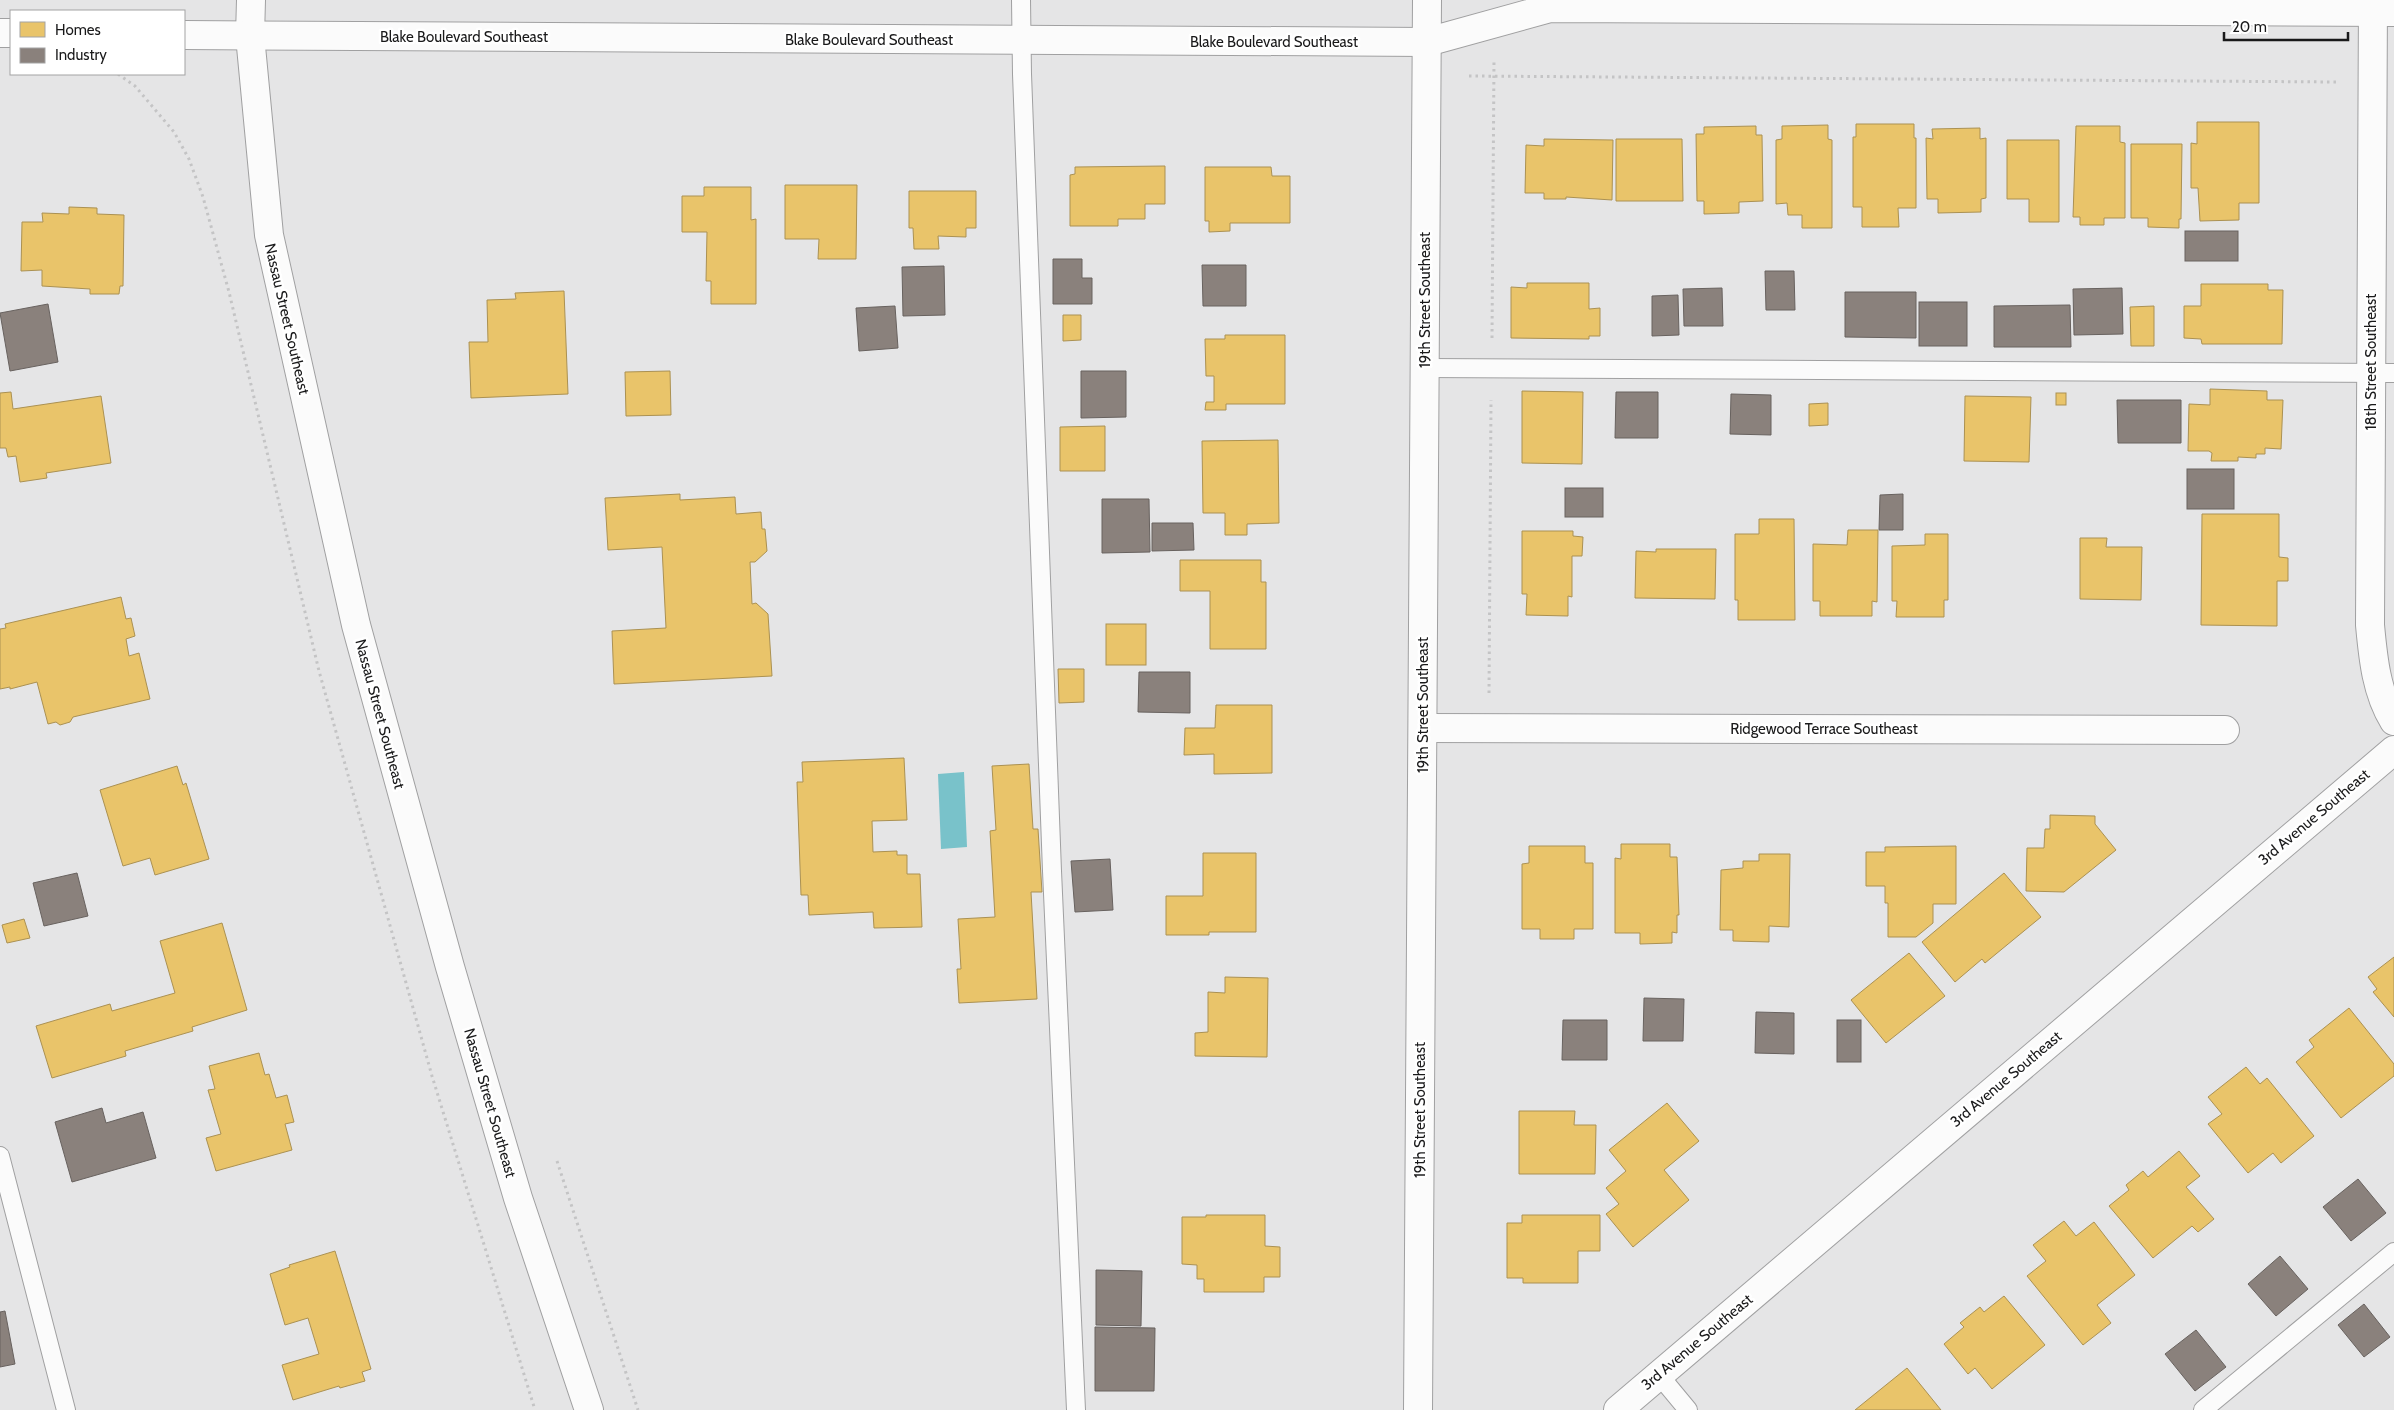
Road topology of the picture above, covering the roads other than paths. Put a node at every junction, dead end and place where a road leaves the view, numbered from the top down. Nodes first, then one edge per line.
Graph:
1 (251, 0) edge
2 (1021, 0) edge
3 (1427, 0) edge
4 (1524, 0) edge
5 (1550, 8) junction
6 (2380, 8) edge
7 (185, 35) edge
8 (250, 36) junction
9 (1021, 40) junction
10 (1426, 42) junction
11 (1425, 368) junction
12 (2382, 373) edge
13 (2394, 720) edge
14 (1423, 728) junction
15 (2225, 730) dead end
16 (2394, 750) edge
17 (0, 1156) edge
18 (2394, 1252) edge
19 (1659, 1375) junction
20 (1419, 1378) junction
21 (66, 1410) edge
22 (589, 1410) edge
23 (1076, 1410) edge
24 (1418, 1410) edge
25 (1430, 1410) edge
26 (1618, 1410) edge
27 (1688, 1410) edge
28 (2203, 1410) edge

1 - 8 street, Nassau Street Southeast
2 - 9 lane
3 - 10 street, 19th Street Southeast
4 - 5 street, Blake Boulevard Southeast
5 - 6 street, Blake Boulevard Southeast
5 - 10 street, Blake Boulevard Southeast
6 - 12 street, 18th Street Southeast
7 - 8 street, Blake Boulevard Southeast
8 - 9 street, Blake Boulevard Southeast
8 - 22 street, Nassau Street Southeast
9 - 10 street, Blake Boulevard Southeast
9 - 23 lane
10 - 11 street, 19th Street Southeast
11 - 12 lane
11 - 14 street, 19th Street Southeast
12 - 13 street, 18th Street Southeast
14 - 15 street, Ridgewood Terrace Southeast
14 - 20 street, 19th Street Southeast
16 - 19 street, 3rd Avenue Southeast
17 - 21 lane
18 - 28 lane
19 - 26 street, 3rd Avenue Southeast
19 - 27 lane
20 - 24 street, 19th Street Southeast
20 - 25 street

